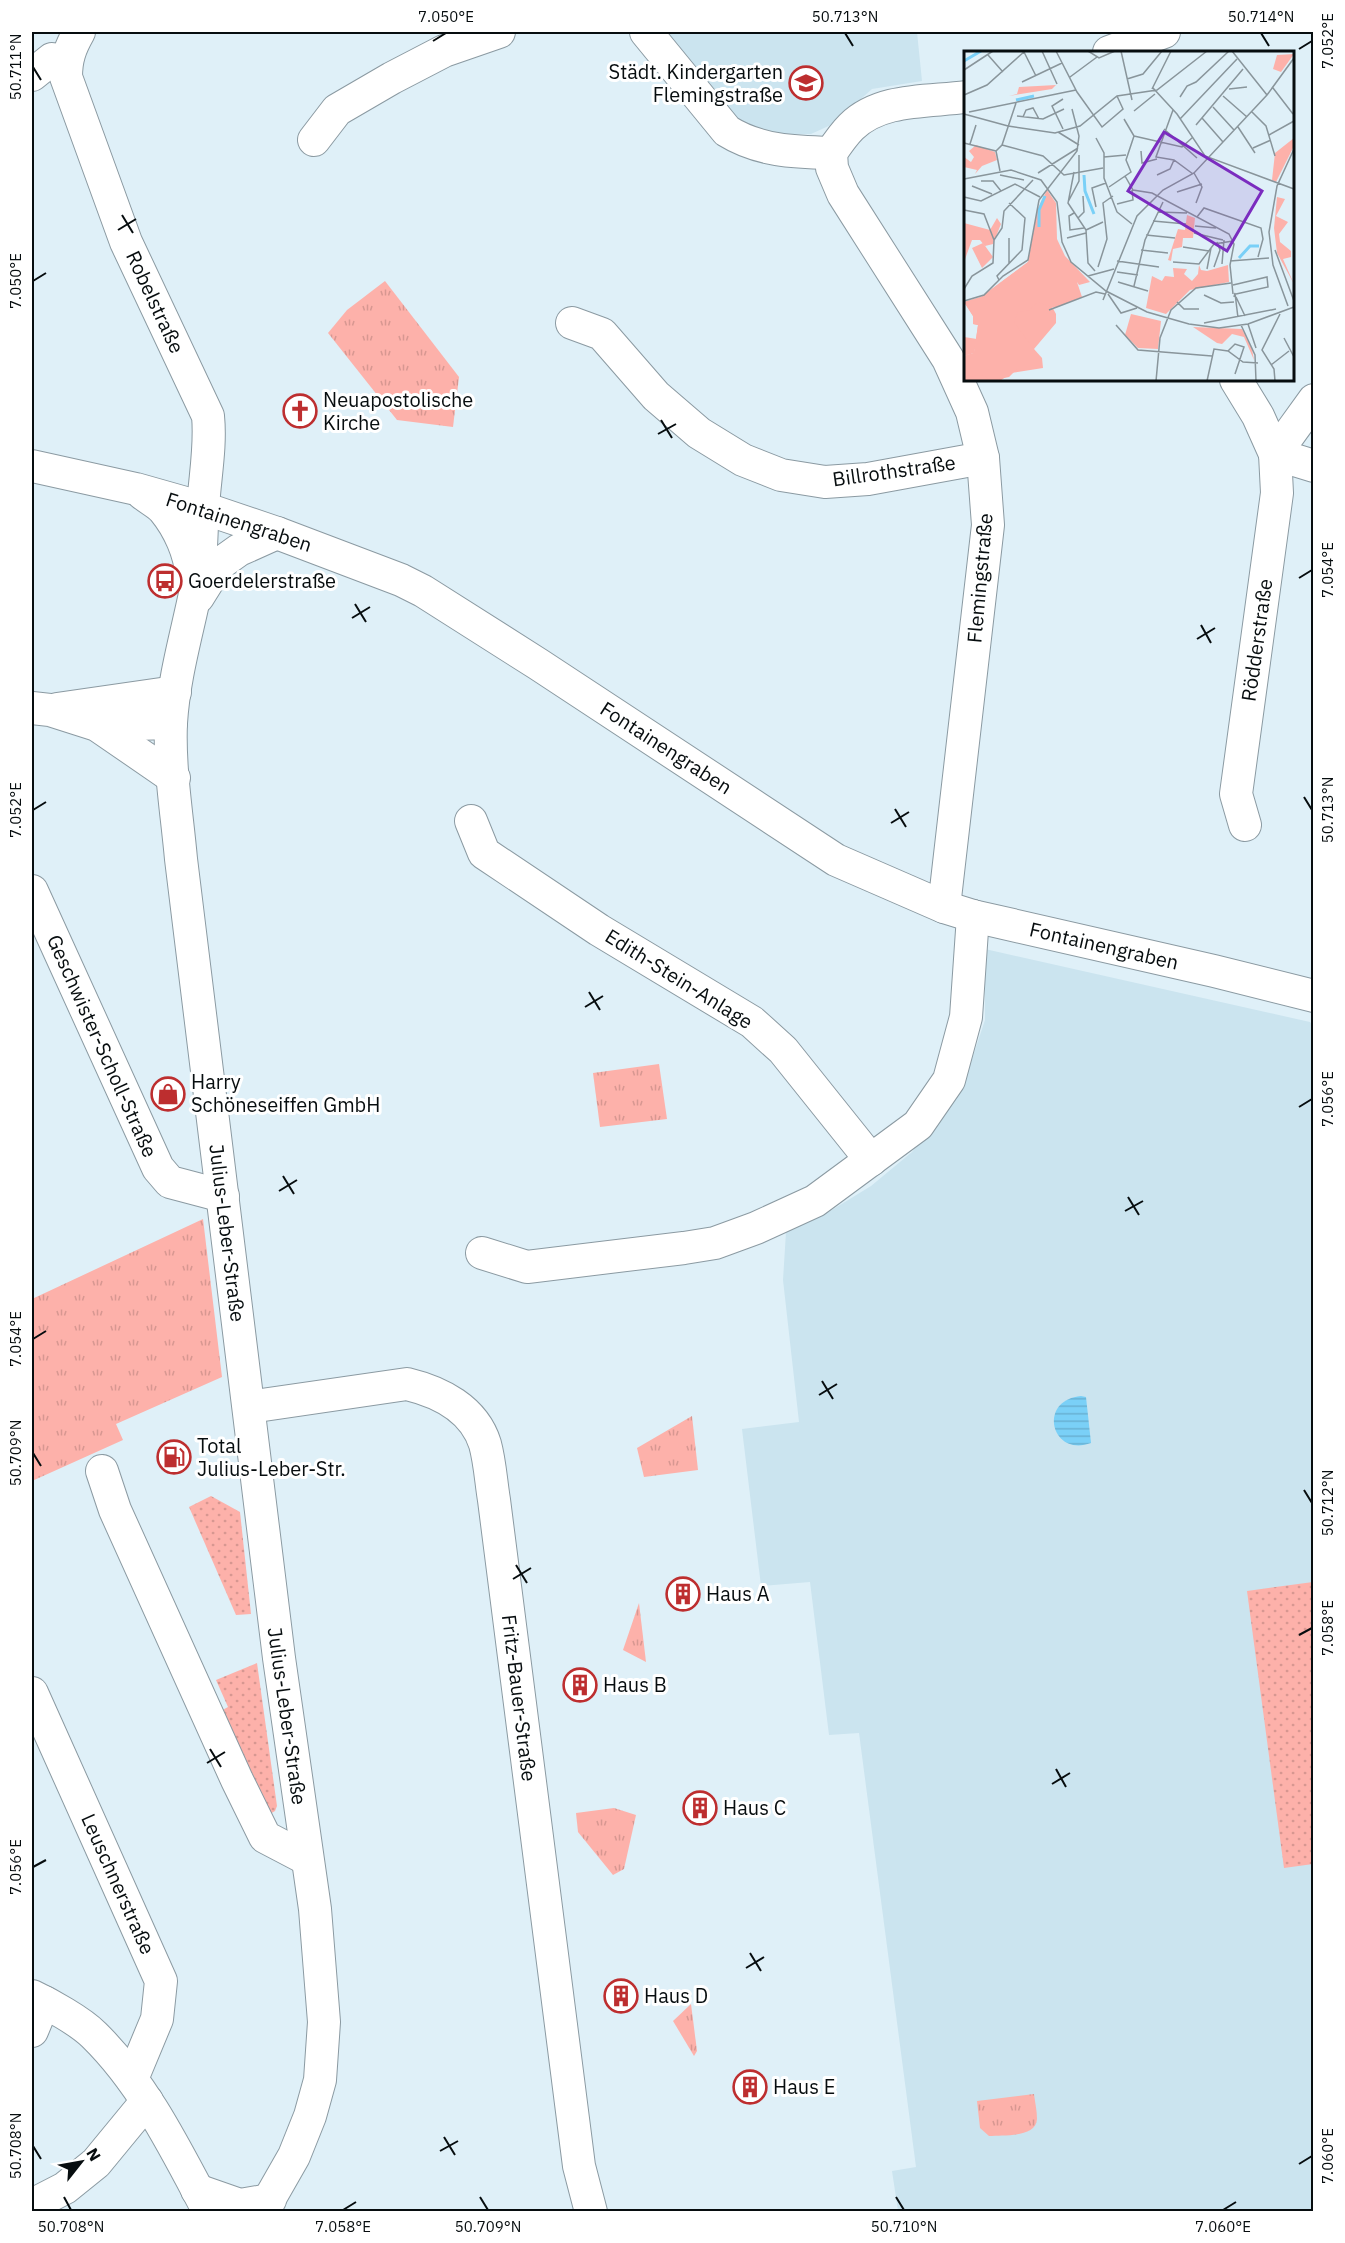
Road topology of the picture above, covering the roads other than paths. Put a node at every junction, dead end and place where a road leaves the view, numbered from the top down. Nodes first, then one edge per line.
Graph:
1 (79, 32) edge
2 (499, 32) edge
3 (646, 32) edge
4 (66, 61) junction
5 (32, 75) edge
6 (964, 98) edge
7 (314, 140) dead end
8 (831, 153) junction
9 (572, 323) dead end
10 (1237, 381) edge
11 (1314, 400) edge
12 (1275, 454) junction
13 (983, 458) junction
14 (32, 466) edge
15 (1314, 466) edge
16 (136, 489) junction
17 (203, 508) junction
18 (277, 533) junction
19 (180, 534) junction
20 (191, 608) junction
21 (175, 692) junction
22 (41, 709) edge
23 (171, 723) junction
24 (97, 725) junction
25 (174, 778) junction
26 (471, 820) dead end
27 (1245, 825) dead end
28 (32, 891) edge
29 (944, 907) junction
30 (973, 916) junction
31 (1314, 996) edge
32 (871, 1160) junction
33 (222, 1196) junction
34 (482, 1253) dead end
35 (249, 1407) junction
36 (102, 1470) dead end
37 (32, 1693) edge
38 (307, 1858) junction
39 (38, 1999) edge
40 (32, 2031) edge
41 (140, 2090) junction
42 (203, 2201) edge
43 (32, 2205) edge
44 (266, 2206) edge
45 (591, 2211) edge

1 - 4 street
2 - 7 street
3 - 8 street
4 - 5 street
4 - 17 street, Robelstraße
6 - 8 street
8 - 13 street, Flemingstraße
9 - 13 street, Billrothstraße
10 - 12 street
11 - 12 street
12 - 15 street
12 - 27 street, Rödderstraße
13 - 29 street, Flemingstraße
14 - 16 street, Fontainengraben
16 - 17 street, Fontainengraben
16 - 19 street, Julius-Leber-Straße
17 - 18 street, Fontainengraben
17 - 19 street
17 - 20 street, Julius-Leber-Straße
18 - 20 street, Julius-Leber-Straße
18 - 29 street, Fontainengraben
19 - 20 street, Julius-Leber-Straße
20 - 21 street, Julius-Leber-Straße
21 - 22 street
21 - 23 street, Julius-Leber-Straße
22 - 24 street
23 - 24 street
23 - 25 street, Julius-Leber-Straße
24 - 25 street
25 - 33 street, Julius-Leber-Straße
26 - 32 street, Edith-Stein-Anlage
28 - 33 street, Geschwister-Scholl-Straße
29 - 30 street, Fontainengraben
30 - 31 street, Fontainengraben
30 - 32 street
32 - 34 street
33 - 35 street, Julius-Leber-Straße
35 - 38 street, Julius-Leber-Straße
35 - 45 street, Fritz-Bauer-Straße
36 - 38 street
37 - 41 street, Leuschnerstraße
38 - 44 street, Julius-Leber-Straße
39 - 40 street
39 - 41 street
41 - 42 street
41 - 43 street, Leuschnerstraße
42 - 44 street

